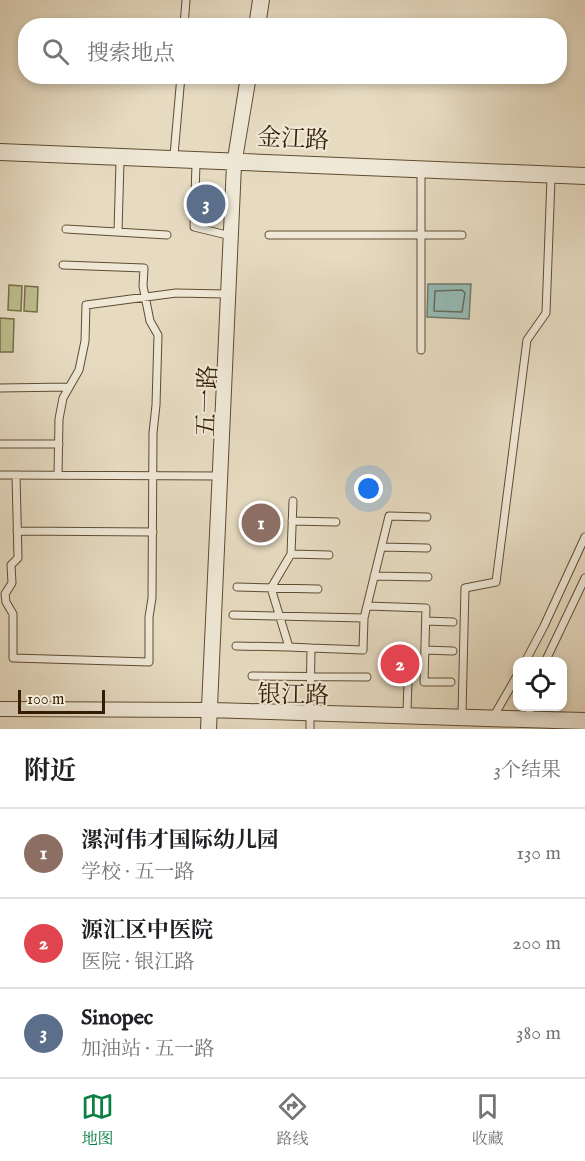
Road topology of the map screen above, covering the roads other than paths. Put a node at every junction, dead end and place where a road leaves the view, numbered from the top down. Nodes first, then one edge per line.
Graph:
1 (186, 0) edge
2 (257, 0) edge
3 (265, 0) edge
4 (185, 18) edge
5 (254, 18) edge
6 (262, 18) edge
7 (180, 84) edge
8 (243, 84) edge
9 (250, 84) edge
10 (0, 148) edge
11 (79, 155) junction
12 (174, 155) junction
13 (0, 156) edge
14 (120, 161) junction
15 (234, 161) junction
16 (196, 164) junction
17 (585, 172) edge
18 (421, 173) junction
19 (551, 175) junction
20 (585, 180) edge
21 (66, 229) dead end
22 (118, 232) junction
23 (167, 235) dead end
24 (227, 235) junction
25 (270, 235) dead end
26 (421, 235) junction
27 (462, 236) dead end
28 (63, 265) dead end
29 (225, 294) junction
30 (147, 297) junction
31 (421, 350) dead end
32 (69, 387) junction
33 (0, 388) edge
34 (0, 444) edge
35 (59, 444) junction
36 (0, 475) edge
37 (16, 475) junction
38 (58, 475) junction
39 (153, 476) junction
40 (221, 476) junction
41 (293, 501) dead end
42 (427, 517) dead end
43 (292, 521) junction
44 (336, 522) dead end
45 (17, 531) junction
46 (153, 532) junction
47 (585, 537) edge
48 (382, 547) junction
49 (427, 548) dead end
50 (291, 554) junction
51 (329, 555) dead end
52 (374, 576) junction
53 (428, 578) dead end
54 (585, 578) edge
55 (237, 587) dead end
56 (271, 588) junction
57 (318, 589) dead end
58 (367, 606) junction
59 (233, 615) dead end
60 (280, 617) junction
61 (364, 618) junction
62 (426, 621) junction
63 (453, 622) dead end
64 (236, 646) dead end
65 (289, 647) junction
66 (311, 648) junction
67 (425, 650) junction
68 (453, 651) dead end
69 (528, 657) edge
70 (547, 657) edge
71 (252, 676) dead end
72 (310, 677) junction
73 (367, 678) dead end
74 (396, 682) dead end
75 (451, 682) dead end
76 (513, 683) edge
77 (0, 706) edge
78 (210, 710) junction
79 (0, 712) edge
80 (310, 713) junction
81 (495, 714) junction
82 (407, 715) junction
83 (529, 715) edge
84 (462, 717) junction
85 (585, 717) edge
86 (585, 725) edge
87 (205, 729) edge
88 (213, 729) edge
89 (309, 729) edge
90 (407, 729) edge

1 - 4 street
2 - 5 street
3 - 6 street
7 - 12 street
8 - 15 street, 五一路
9 - 15 street, 五一路
10 - 11 street, 金江路
11 - 12 street, 金江路
11 - 13 street, 金江路
11 - 14 street, 金江路
12 - 15 street, 金江路
14 - 16 street, 金江路
14 - 22 street
15 - 16 street, 金江路
15 - 18 street, 金江路
15 - 19 street, 金江路
15 - 24 street, 五一路
15 - 40 street, 五一路
16 - 24 street
17 - 19 street, 金江路
18 - 19 street, 金江路
18 - 26 street
19 - 20 street, 金江路
19 - 84 street
21 - 22 street
22 - 23 street
24 - 29 street, 五一路
25 - 26 street
26 - 27 street
26 - 31 street
28 - 30 street
29 - 30 street
29 - 40 street, 五一路
30 - 32 street
30 - 39 street
32 - 33 street
32 - 35 street
34 - 35 street
35 - 38 street
36 - 37 street
37 - 38 street
37 - 45 street
38 - 39 street
39 - 40 street
39 - 46 street
40 - 78 street, 五一路
41 - 43 street
42 - 48 street
43 - 44 street
43 - 50 street
45 - 46 street
45 - 46 street
47 - 69 street
48 - 49 street
48 - 52 street
50 - 51 street
50 - 56 street
52 - 53 street
52 - 58 street
54 - 70 street
55 - 56 street
56 - 57 street
56 - 60 street
58 - 61 street
58 - 62 street
59 - 60 street
60 - 61 street
60 - 65 street
61 - 66 street
62 - 63 street
62 - 67 street
64 - 65 street
65 - 66 street
66 - 72 street
67 - 68 street
67 - 75 street
71 - 72 street
72 - 73 street
72 - 80 street
74 - 82 street
76 - 81 street
77 - 78 street, 银江路
78 - 79 street, 银江路
78 - 80 street, 银江路
78 - 87 street, 五一路
78 - 88 street, 五一路
80 - 82 street, 银江路
80 - 89 street
81 - 83 street, 银江路
81 - 84 street, 银江路
82 - 84 street, 银江路
82 - 90 street
83 - 84 street, 银江路
83 - 85 street, 银江路
83 - 86 street, 银江路

